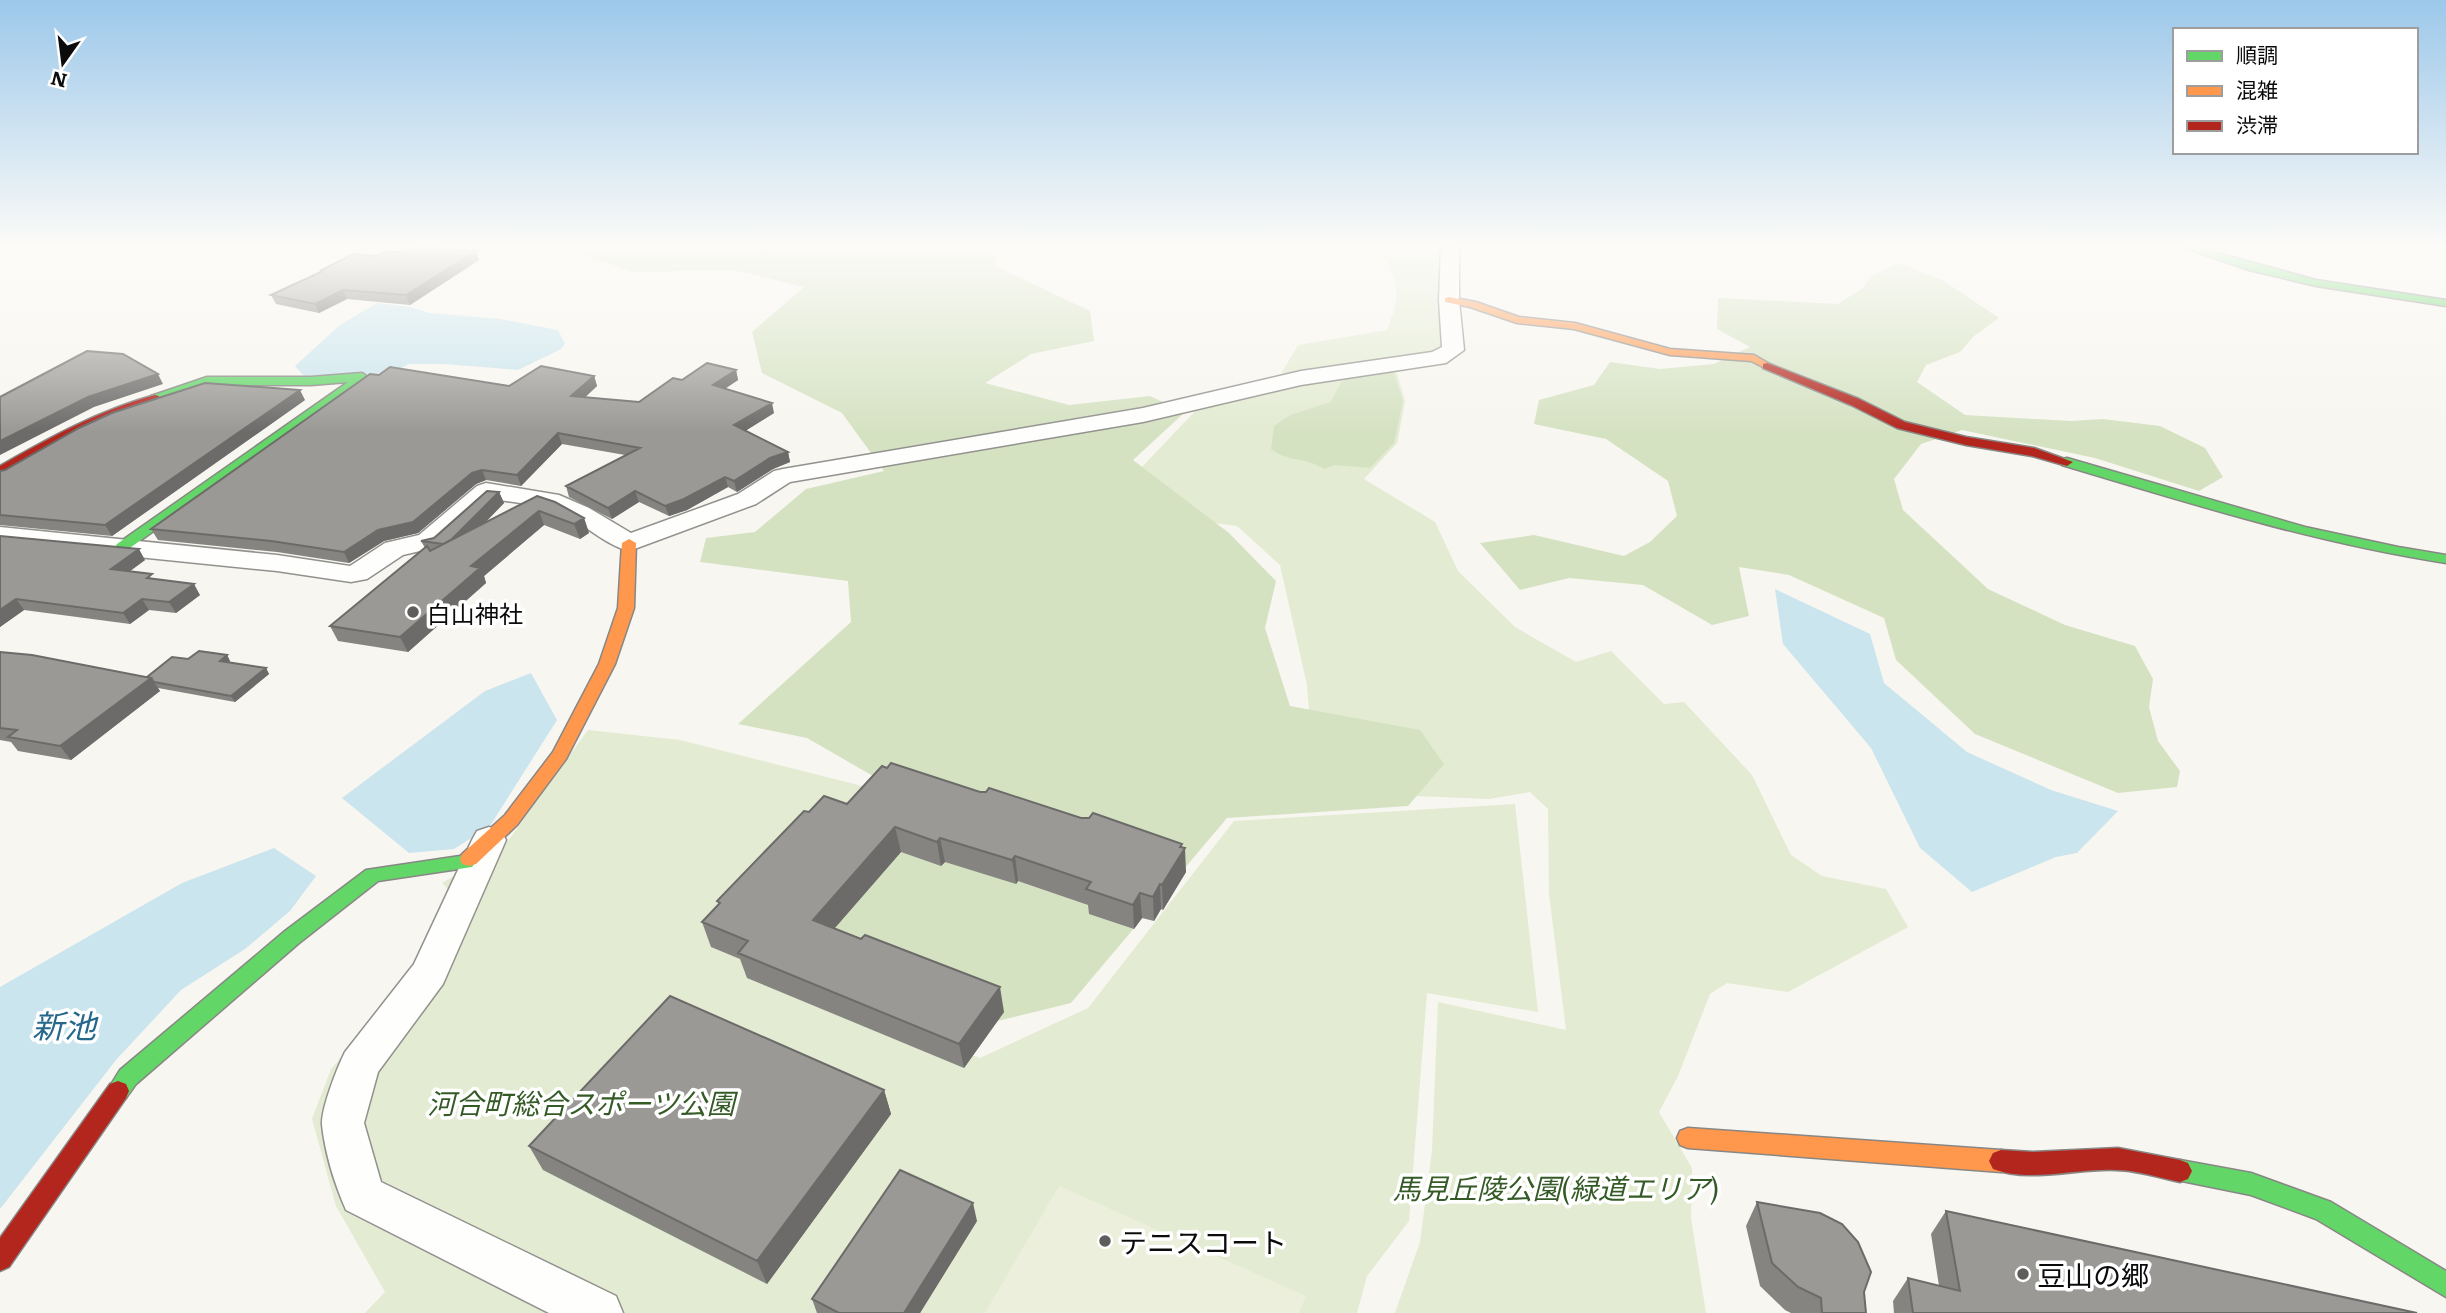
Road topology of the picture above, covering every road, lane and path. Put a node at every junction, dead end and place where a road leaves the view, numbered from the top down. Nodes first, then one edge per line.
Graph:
1 (1450, 309) edge
2 (1487, 309) edge
3 (0, 471) edge
4 (0, 535) edge
5 (629, 543) junction
6 (122, 547) junction
7 (2446, 559) edge
8 (489, 840) junction
9 (1688, 1139) dead end
10 (0, 1259) edge
11 (2446, 1285) edge
12 (599, 1313) edge

1 - 5 street
2 - 7 street
3 - 6 street
4 - 6 street
5 - 6 street
5 - 8 street
8 - 10 street
8 - 12 street
9 - 11 street

